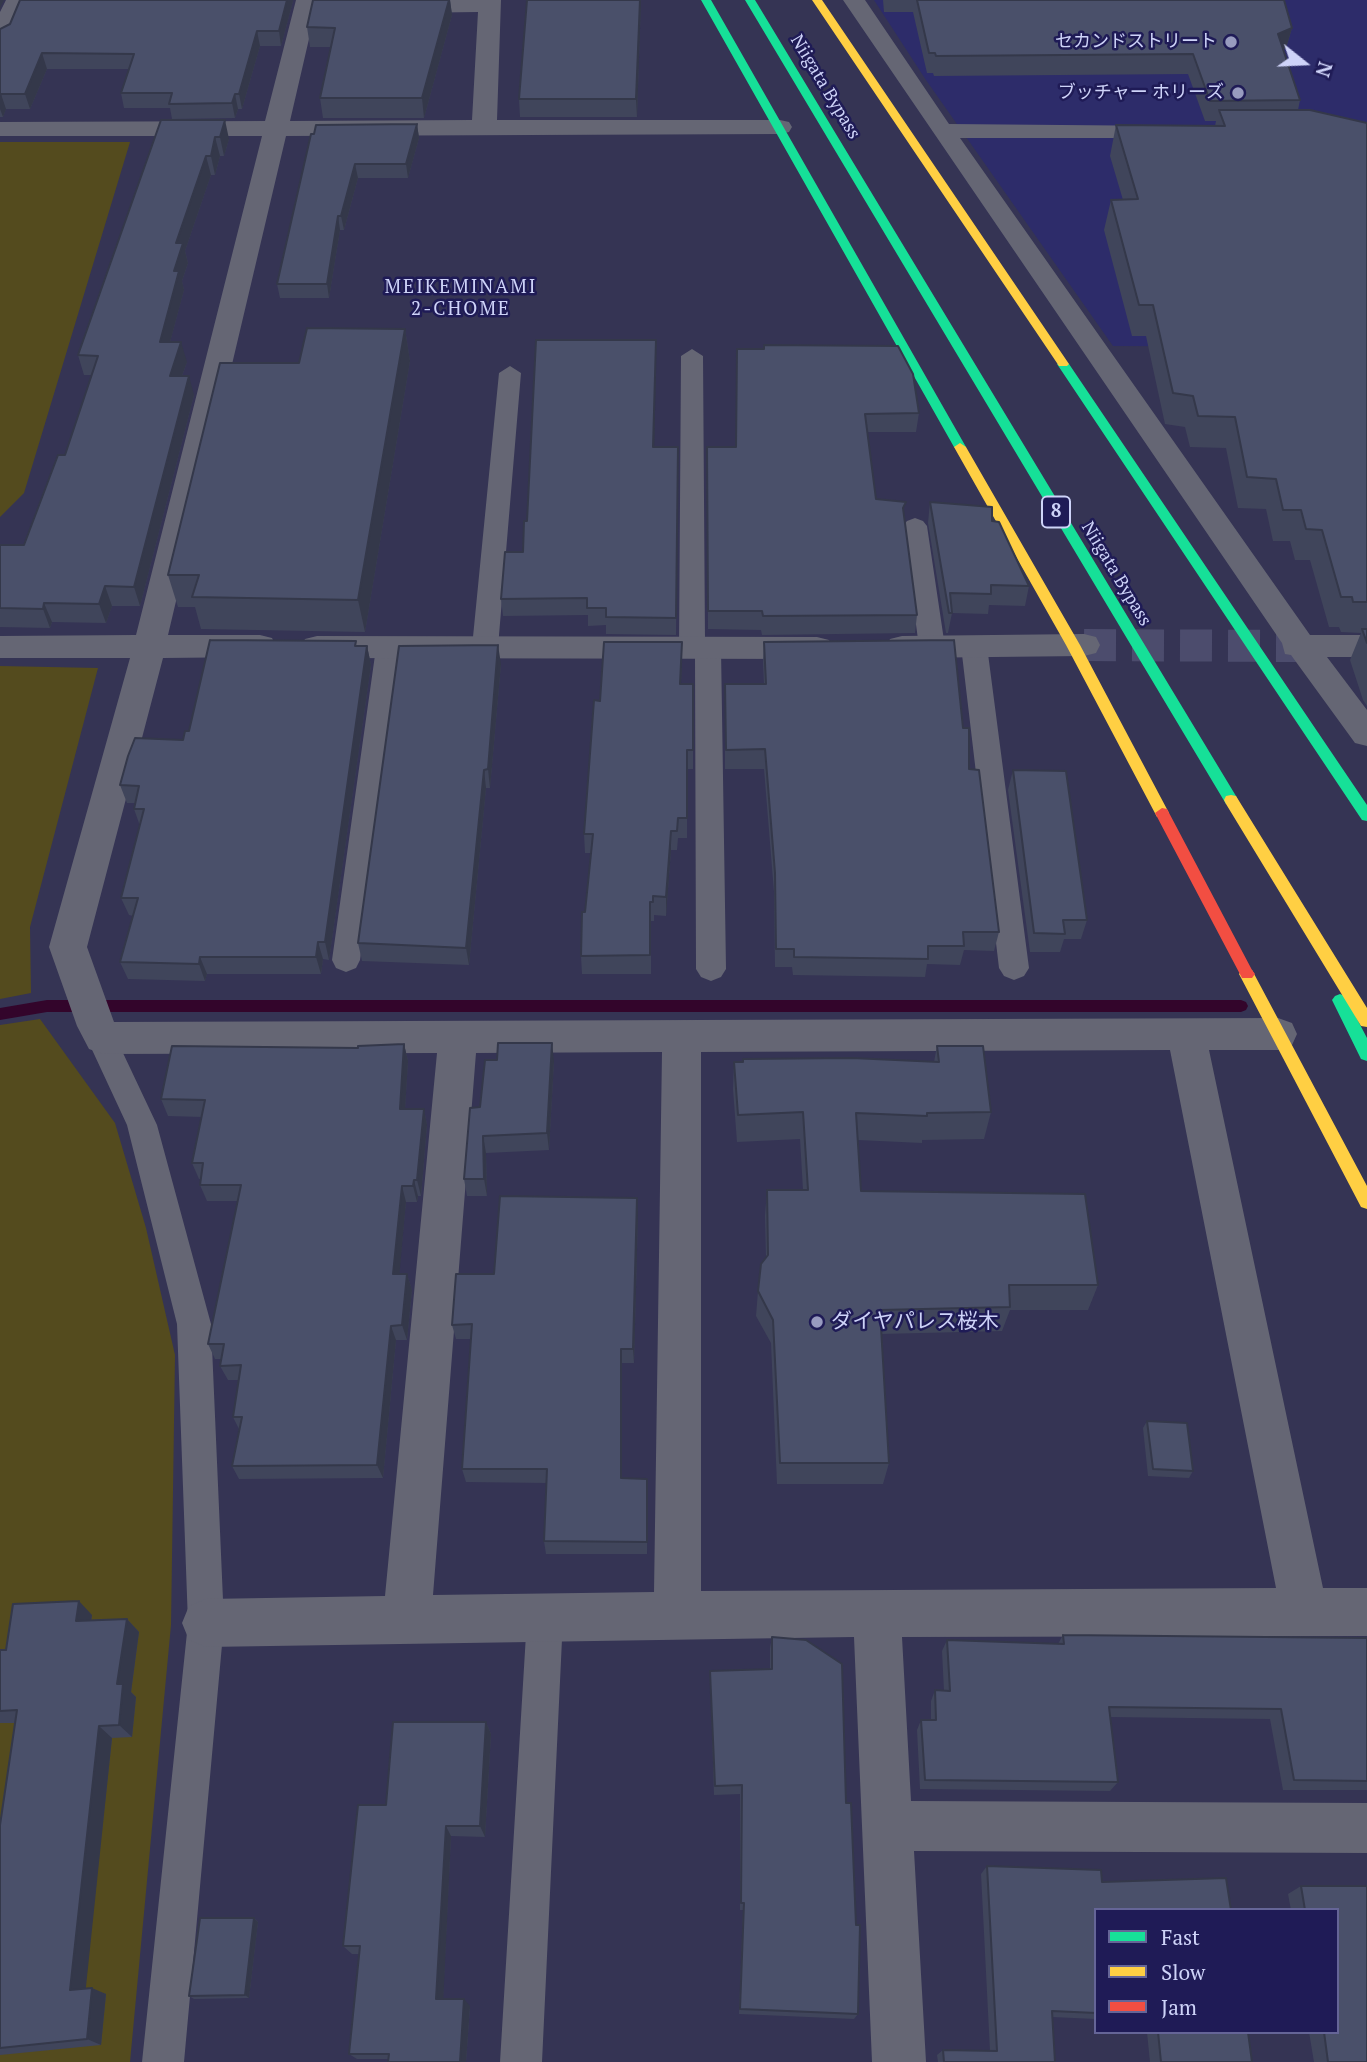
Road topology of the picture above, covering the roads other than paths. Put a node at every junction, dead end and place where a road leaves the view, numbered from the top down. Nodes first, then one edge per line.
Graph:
1 (17, 0) edge
2 (307, 0) edge
3 (706, 0) edge
4 (750, 0) edge
5 (817, 0) edge
6 (854, 0) edge
7 (490, 2) edge
8 (402, 6) edge
9 (0, 37) edge
10 (780, 127) junction
11 (0, 129) edge
12 (484, 129) junction
13 (276, 130) junction
14 (942, 131) junction
15 (1189, 131) edge
16 (692, 356) dead end
17 (510, 373) dead end
18 (915, 526) dead end
19 (150, 644) junction
20 (1078, 645) junction
21 (974, 646) junction
22 (1299, 646) junction
23 (1367, 646) edge
24 (0, 647) edge
25 (485, 647) junction
26 (932, 647) junction
27 (388, 648) junction
28 (700, 649) junction
29 (1367, 734) edge
30 (1367, 817) edge
31 (1267, 856) junction
32 (346, 960) dead end
33 (1014, 968) dead end
34 (711, 969) dead end
35 (94, 1019) junction
36 (1367, 1021) edge
37 (1186, 1034) junction
38 (1278, 1034) junction
39 (682, 1036) junction
40 (458, 1037) junction
41 (1367, 1054) edge
42 (1367, 1202) edge
43 (1304, 1612) junction
44 (1367, 1612) edge
45 (877, 1613) junction
46 (677, 1616) junction
47 (544, 1618) junction
48 (407, 1620) junction
49 (206, 1623) junction
50 (887, 1826) junction
51 (1367, 1828) edge
52 (163, 2062) edge
53 (521, 2062) edge
54 (899, 2062) edge

1 - 9 street
2 - 13 street
3 - 10 main road
4 - 31 main road, Niigata Bypass / 8
5 - 30 main road, Niigata Bypass
6 - 14 street
7 - 8 street
7 - 12 street
10 - 12 street
10 - 20 main road
11 - 13 street
12 - 13 street
13 - 19 street
14 - 15 street
14 - 22 street
16 - 28 lane
17 - 25 lane
18 - 26 lane
19 - 24 street
19 - 27 street
19 - 35 street
20 - 21 street
20 - 38 main road
21 - 26 street
21 - 33 lane
22 - 23 street
22 - 29 street
25 - 27 street
25 - 28 street
26 - 28 street
27 - 32 lane
28 - 34 lane
31 - 36 main road, Niigata Bypass / 8
31 - 41 main road
35 - 40 street
35 - 49 lane
37 - 38 street
37 - 39 street
37 - 43 street
38 - 42 main road
39 - 40 street
39 - 46 street
40 - 48 street
43 - 44 street
43 - 45 street
45 - 46 street
45 - 50 street
46 - 47 street
47 - 48 street
47 - 53 lane
48 - 49 street
49 - 52 lane
50 - 51 street
50 - 54 street

